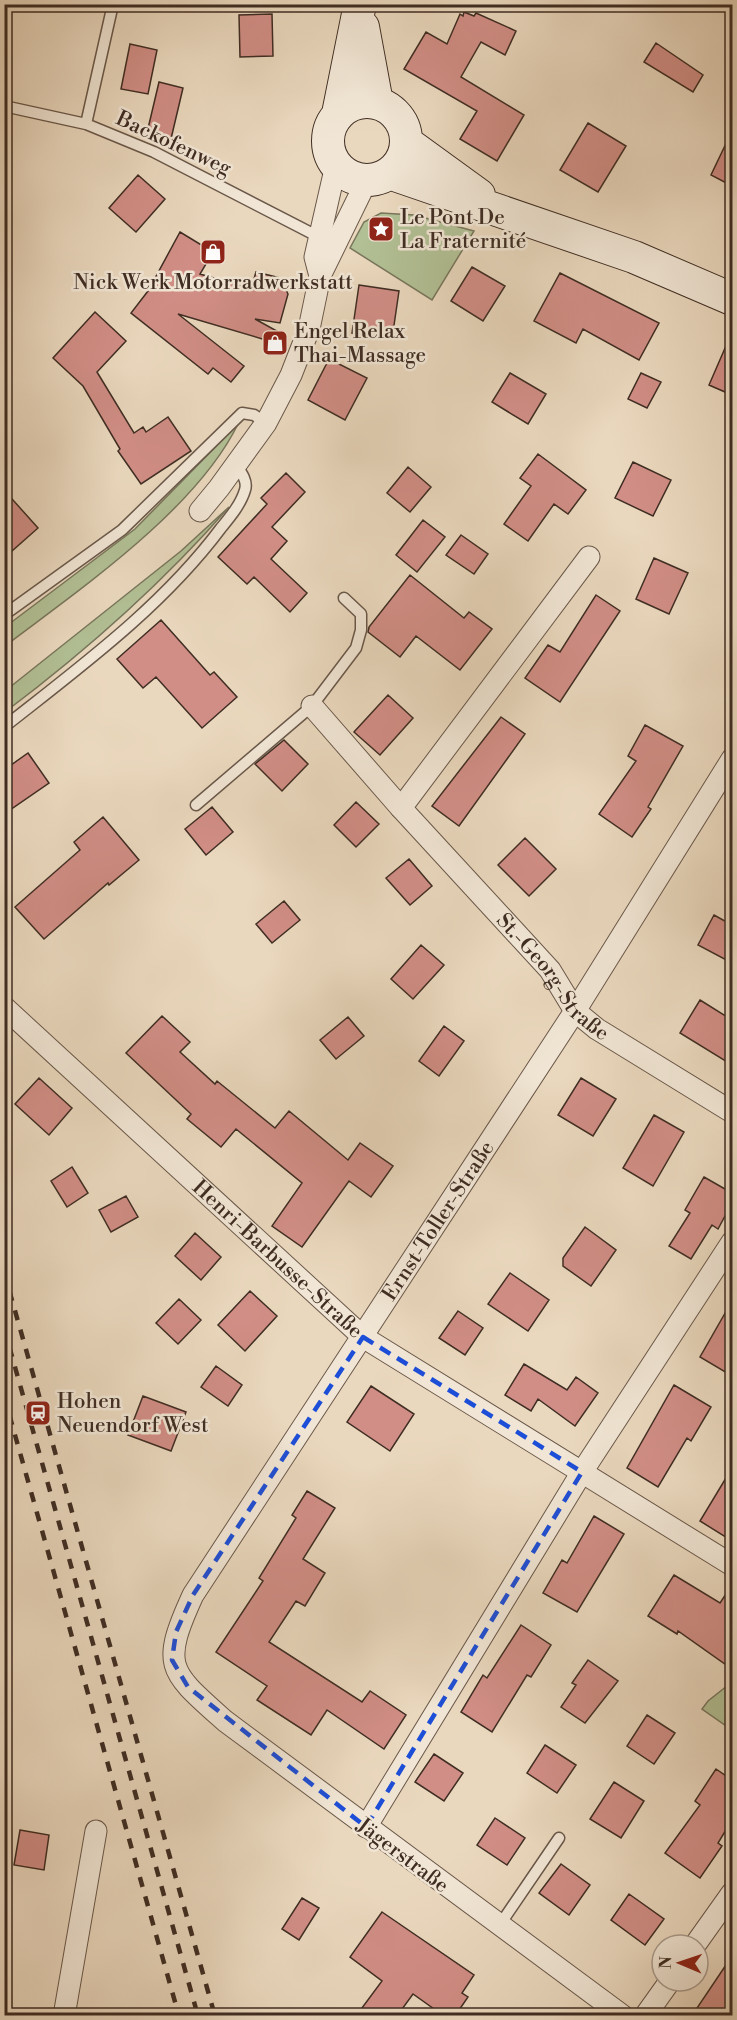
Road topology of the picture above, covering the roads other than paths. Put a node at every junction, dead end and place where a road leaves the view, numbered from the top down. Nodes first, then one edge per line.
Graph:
1 (113, 4) edge
2 (360, 4) edge
3 (377, 103) junction
4 (4, 106) edge
5 (338, 114) junction
6 (86, 124) junction
7 (406, 142) junction
8 (336, 165) junction
9 (378, 177) junction
10 (502, 211) junction
11 (312, 234) junction
12 (320, 276) junction
13 (732, 299) edge
14 (266, 423) junction
15 (236, 465) junction
16 (200, 511) dead end
17 (589, 557) dead end
18 (344, 598) dead end
19 (4, 615) edge
20 (312, 706) junction
21 (4, 727) edge
22 (732, 759) edge
23 (196, 805) dead end
24 (401, 808) junction
25 (4, 1007) edge
26 (575, 1011) junction
27 (732, 1112) edge
28 (732, 1242) edge
29 (363, 1337) junction
30 (582, 1472) junction
31 (732, 1565) edge
32 (188, 1687) joint
33 (366, 1827) junction
34 (96, 1831) dead end
35 (559, 1839) dead end
36 (732, 1893) edge
37 (499, 1926) junction
38 (704, 1933) edge
39 (661, 1993) edge
40 (64, 2016) edge
41 (623, 2016) edge
42 (645, 2016) edge

1 - 6 lane
2 - 3 main road
2 - 5 main road
3 - 5 main road
3 - 7 main road
4 - 6 lane, Backofenweg
5 - 8 main road
6 - 11 lane, Backofenweg
7 - 9 main road
7 - 10 main road
8 - 9 main road
8 - 11 street
9 - 10 main road
9 - 12 street
10 - 13 main road
11 - 12 street
12 - 14 street
14 - 15 street
14 - 19 lane
15 - 16 street
15 - 21 lane
17 - 24 street
18 - 20 lane
20 - 23 lane
20 - 24 street, St.-Georg-Straße
22 - 26 street, Ernst-Toller-Straße
24 - 26 street, St.-Georg-Straße
25 - 29 street, Henri-Barbusse-Straße
26 - 27 street, St.-Georg-Straße
26 - 29 street, Ernst-Toller-Straße
28 - 30 street
29 - 30 street, Henri-Barbusse-Straße
29 - 32 street, Ernst-Toller-Straße
30 - 31 street, Henri-Barbusse-Straße
30 - 33 street
32 - 33 street, Jägerstraße
33 - 37 street, Jägerstraße
34 - 40 street
35 - 37 lane
36 - 38 street
37 - 41 street, Jägerstraße
39 - 42 street

